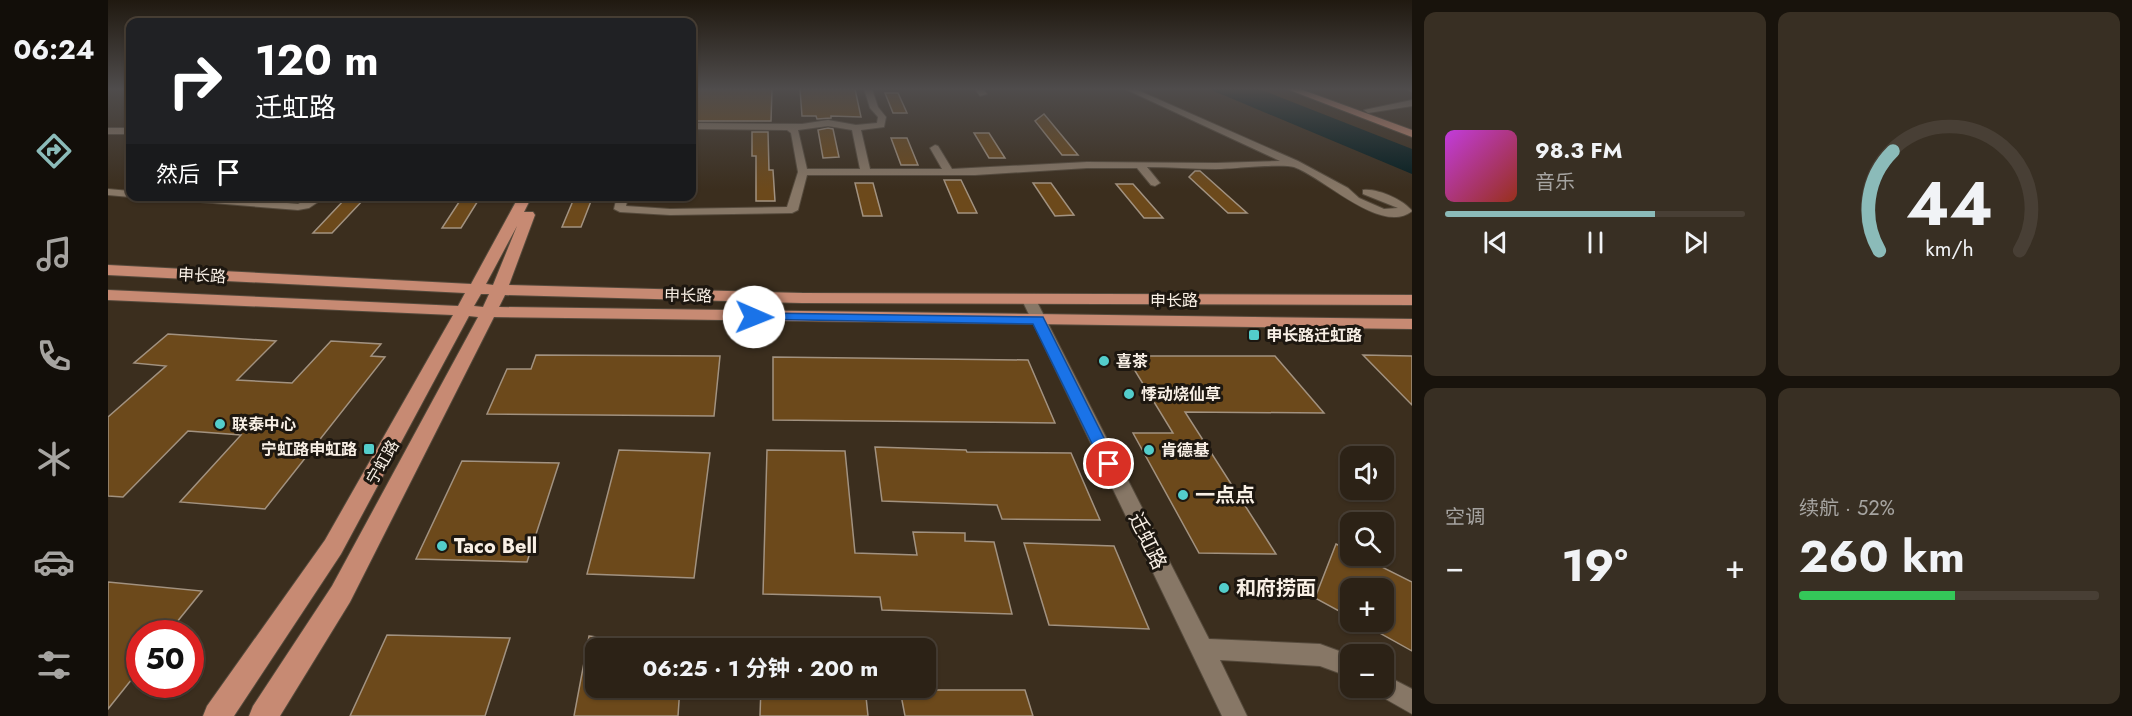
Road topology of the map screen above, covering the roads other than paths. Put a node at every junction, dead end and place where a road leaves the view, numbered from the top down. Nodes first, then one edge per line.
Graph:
1 (881, 122) edge
2 (1204, 122) edge
3 (1381, 122) edge
4 (696, 126) edge
5 (790, 127) junction
6 (856, 128) junction
7 (108, 131) edge
8 (126, 131) edge
9 (1412, 134) edge
10 (935, 148) dead end
11 (1294, 163) junction
12 (1140, 165) junction
13 (948, 171) junction
14 (803, 172) junction
15 (866, 172) junction
16 (1155, 183) dead end
17 (108, 192) edge
18 (1367, 192) dead end
19 (126, 194) edge
20 (224, 201) edge
21 (314, 201) edge
22 (523, 201) edge
23 (535, 201) edge
24 (622, 201) edge
25 (108, 270) edge
26 (477, 289) junction
27 (499, 290) junction
28 (108, 295) edge
29 (1029, 300) junction
30 (1412, 300) edge
31 (465, 311) junction
32 (488, 312) junction
33 (1038, 320) junction
34 (1412, 324) edge
35 (1202, 649) junction
36 (1340, 662) edge
37 (1394, 691) edge
38 (1412, 702) edge
39 (217, 716) edge
40 (262, 716) edge
41 (1235, 716) edge

1 - 6 street
2 - 11 street
3 - 9 main road
4 - 5 street
5 - 6 street
5 - 14 street
6 - 15 street
7 - 8 street
10 - 13 street
11 - 12 street
11 - 18 street
12 - 13 street
12 - 16 street
13 - 15 street
14 - 15 street
14 - 24 street
17 - 19 street
20 - 21 street
22 - 26 main road, 宁虹路
23 - 27 main road, 宁虹路
25 - 26 main road, 申长路
26 - 27 main road, 申长路
26 - 31 main road, 宁虹路
27 - 29 main road, 申长路
27 - 32 main road, 宁虹路
28 - 31 main road, 申长路
29 - 30 main road, 申长路
29 - 33 street, 迁虹路
31 - 32 main road, 申长路
31 - 39 main road, 宁虹路
32 - 33 main road, 申长路
32 - 40 main road, 宁虹路
33 - 34 main road, 申长路
33 - 35 street, 迁虹路
35 - 36 street
35 - 41 street, 迁虹路
37 - 38 street

